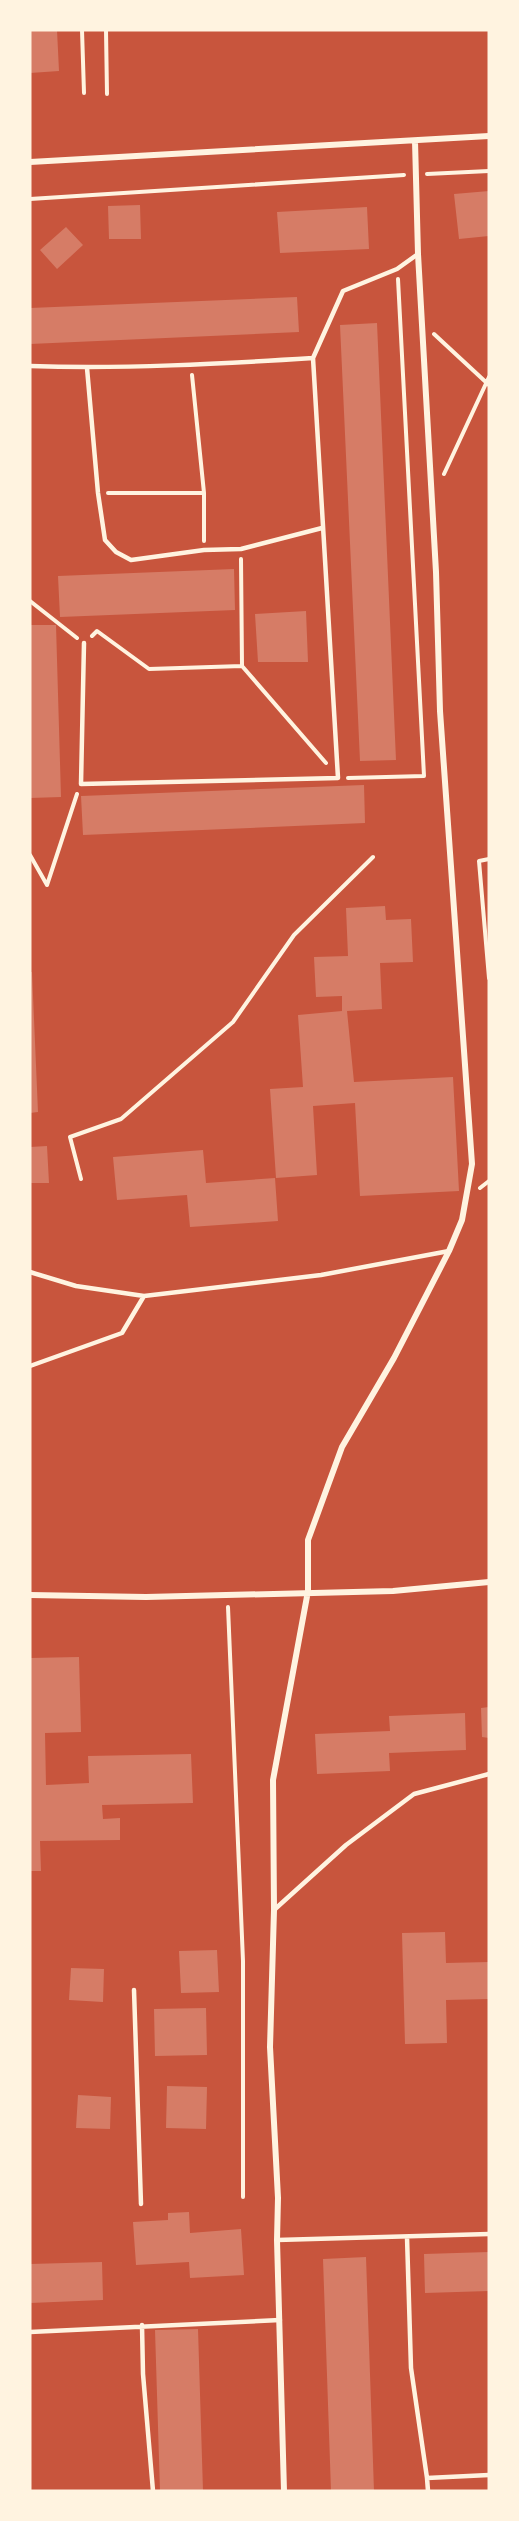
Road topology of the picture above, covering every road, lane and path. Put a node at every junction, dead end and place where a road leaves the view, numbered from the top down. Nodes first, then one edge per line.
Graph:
1 (82, 30) edge
2 (106, 30) edge
3 (84, 93) dead end
4 (107, 94) dead end
5 (489, 136) edge
6 (415, 141) junction
7 (30, 162) edge
8 (489, 171) edge
9 (418, 174) junction
10 (30, 198) edge
11 (418, 254) junction
12 (397, 269) junction
13 (423, 323) junction
14 (313, 358) junction
15 (30, 366) edge
16 (191, 366) junction
17 (87, 368) junction
18 (489, 377) edge
19 (488, 384) edge
20 (442, 478) dead end
21 (98, 493) junction
22 (204, 494) junction
23 (322, 528) junction
24 (241, 549) junction
25 (204, 550) junction
26 (30, 601) edge
27 (84, 643) junction
28 (242, 666) junction
29 (338, 778) junction
30 (81, 784) junction
31 (30, 855) edge
32 (373, 857) dead end
33 (489, 860) edge
34 (489, 978) edge
35 (81, 1179) dead end
36 (449, 1251) junction
37 (30, 1272) edge
38 (144, 1296) junction
39 (30, 1366) edge
40 (489, 1582) edge
41 (308, 1591) junction
42 (228, 1594) junction
43 (30, 1595) edge
44 (489, 1774) edge
45 (274, 1910) junction
46 (134, 1990) dead end
47 (243, 2197) dead end
48 (141, 2204) dead end
49 (489, 2234) edge
50 (407, 2237) junction
51 (277, 2240) junction
52 (280, 2320) junction
53 (142, 2325) junction
54 (30, 2332) edge
55 (489, 2475) edge
56 (427, 2478) junction
57 (153, 2491) edge
58 (284, 2491) edge
59 (428, 2491) edge

1 - 3 path
2 - 4 path
5 - 6 street
6 - 7 street
6 - 9 street
8 - 9 path
9 - 10 path
9 - 11 street
11 - 12 lane
11 - 13 street
12 - 14 lane
12 - 29 path
13 - 19 path
13 - 36 street
14 - 16 lane
14 - 23 lane
15 - 17 lane
16 - 17 lane
16 - 22 path
17 - 21 lane
18 - 19 path
19 - 20 path
21 - 22 path
21 - 25 lane
22 - 25 path
23 - 24 lane
23 - 29 lane
24 - 25 lane
24 - 28 path
26 - 27 path
27 - 28 path
27 - 30 lane
28 - 29 path
29 - 30 lane
30 - 31 path
32 - 35 path
33 - 34 path
36 - 38 lane
36 - 41 street
37 - 38 lane
38 - 39 lane
40 - 41 street
41 - 42 street
41 - 45 street
42 - 43 street
42 - 47 path
44 - 45 lane
45 - 51 street
46 - 48 lane
49 - 50 lane
50 - 51 lane
50 - 56 lane
51 - 52 street
52 - 53 lane
52 - 58 street
53 - 54 lane
53 - 57 lane
55 - 56 lane
56 - 59 lane

